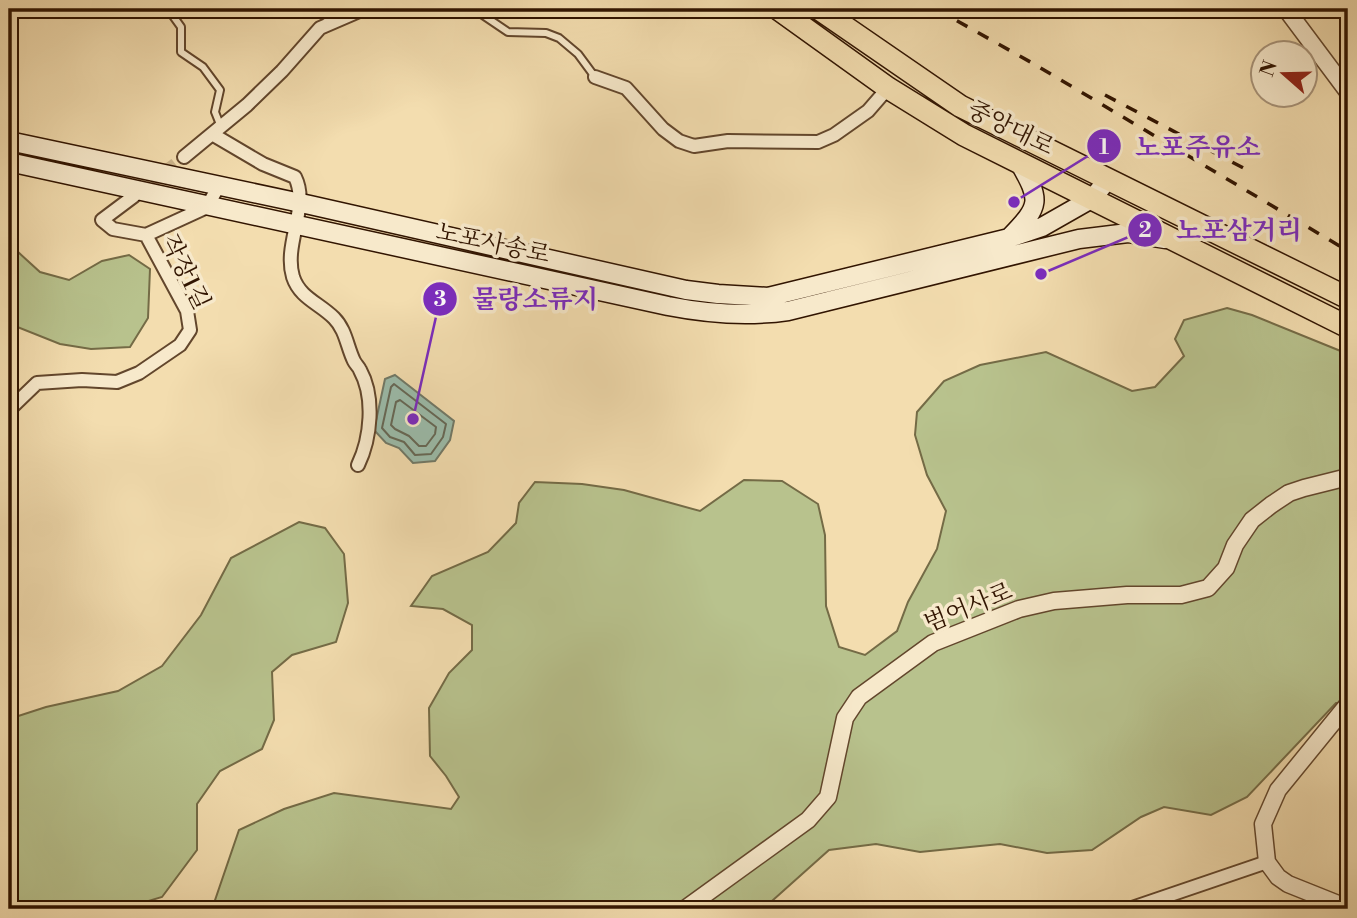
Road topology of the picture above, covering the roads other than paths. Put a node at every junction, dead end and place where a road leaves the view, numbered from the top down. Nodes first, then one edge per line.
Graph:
1 (168, 9) edge
2 (312, 9) edge
3 (364, 9) edge
4 (474, 9) edge
5 (778, 9) edge
6 (819, 9) edge
7 (1286, 9) edge
8 (334, 22) junction
9 (595, 77) joint
10 (888, 88) junction
11 (1348, 92) edge
12 (217, 130) junction
13 (9, 141) edge
14 (184, 157) tunnel mouth
15 (9, 162) edge
16 (1019, 162) junction
17 (1108, 179) junction
18 (218, 187) junction
19 (134, 196) tunnel mouth
20 (1093, 198) junction
21 (299, 202) junction
22 (207, 207) junction
23 (295, 224) junction
24 (146, 235) junction
25 (1009, 238) junction
26 (1173, 240) junction
27 (1348, 298) edge
28 (1348, 327) edge
29 (9, 410) edge
30 (358, 465) dead end
31 (1348, 477) edge
32 (1348, 704) edge
33 (1267, 862) junction
34 (1348, 908) edge
35 (685, 909) edge
36 (1129, 909) edge

1 - 12 lane
2 - 8 lane
3 - 8 street
4 - 9 lane
5 - 10 main road, 중앙대로
6 - 17 main road, 중앙대로
7 - 11 street
8 - 12 street
9 - 10 street
10 - 16 main road, 중앙대로
12 - 14 street
12 - 21 street
13 - 18 main road, 노포사송로
15 - 22 main road, 노포사송로
16 - 20 main road, 중앙대로
16 - 25 main road
17 - 20 main road, 노포사송로
17 - 27 main road, 중앙대로
18 - 21 main road, 노포사송로
18 - 22 street
19 - 24 street, 작장1길
20 - 25 main road, 노포사송로
20 - 26 main road, 중앙대로
21 - 23 street
21 - 25 main road, 노포사송로
22 - 23 main road, 노포사송로
22 - 24 street
23 - 26 main road, 노포사송로
23 - 30 street
24 - 29 street, 작장1길
26 - 28 main road, 중앙대로
31 - 35 street, 범어사로
32 - 33 street
33 - 34 street
33 - 36 street

